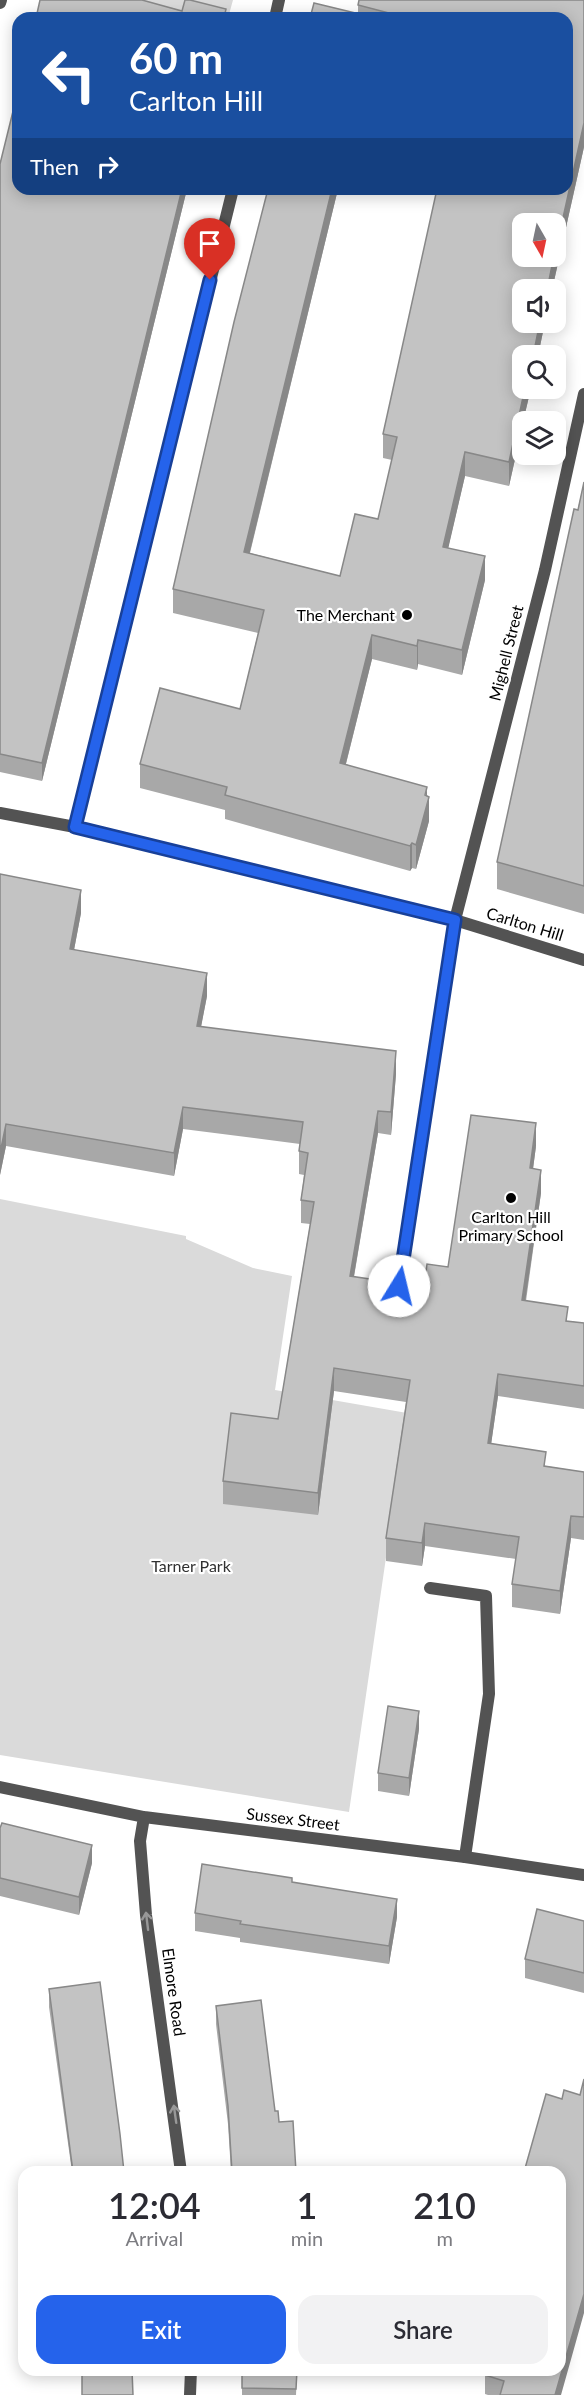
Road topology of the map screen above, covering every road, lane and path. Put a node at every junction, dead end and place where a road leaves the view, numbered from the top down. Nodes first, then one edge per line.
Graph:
1 (232, 195) edge
2 (584, 394) edge
3 (0, 813) edge
4 (75, 827) junction
5 (455, 920) junction
6 (584, 960) edge
7 (399, 1286) edge
8 (430, 1588) dead end
9 (0, 1787) edge
10 (144, 1817) junction
11 (465, 1857) junction
12 (584, 1875) edge
13 (180, 2166) edge
14 (191, 2376) edge
15 (190, 2395) edge

1 - 4 street
2 - 5 street, Mighell Street
3 - 4 street, Carlton Hill
4 - 5 street, Carlton Hill
5 - 6 street, Carlton Hill
5 - 7 street, Mighell Street
8 - 11 street
9 - 10 street, Sussex Street
10 - 11 street, Sussex Street
13 -> 10 street, Elmore Road
11 - 12 street, Sussex Street
14 - 15 street

